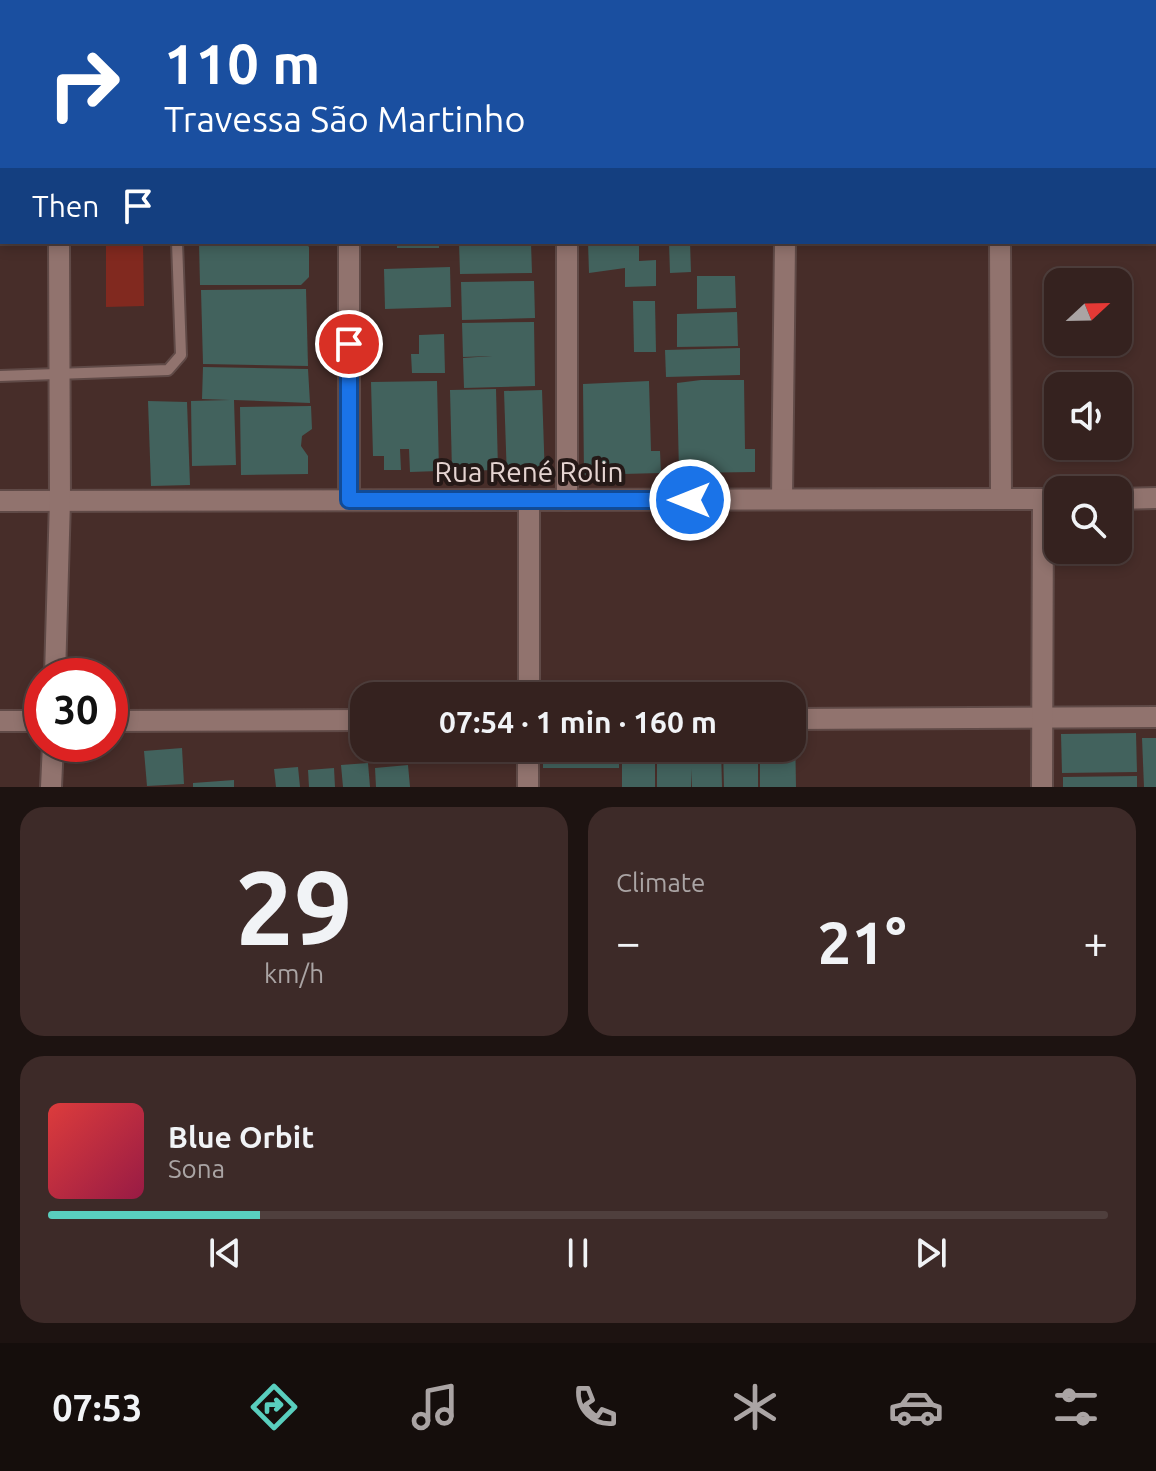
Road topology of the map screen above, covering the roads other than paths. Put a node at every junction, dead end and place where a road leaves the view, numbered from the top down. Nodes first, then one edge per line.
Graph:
1 (59, 244) edge
2 (177, 244) edge
3 (349, 244) edge
4 (567, 244) edge
5 (785, 244) edge
6 (1000, 244) edge
7 (60, 374) junction
8 (0, 376) edge
9 (1156, 498) edge
10 (782, 499) junction
11 (1001, 499) junction
12 (1044, 499) edge
13 (1132, 499) edge
14 (60, 500) junction
15 (349, 500) junction
16 (529, 500) junction
17 (567, 500) junction
18 (0, 501) edge
19 (1048, 564) edge
20 (56, 658) edge
21 (529, 682) edge
22 (1156, 717) edge
23 (806, 719) edge
24 (1042, 719) junction
25 (350, 720) edge
26 (0, 721) edge
27 (24, 721) edge
28 (128, 721) edge
29 (52, 762) edge
30 (528, 762) edge
31 (51, 787) edge
32 (528, 787) edge
33 (1042, 787) edge

1 - 7 street
2 - 7 lane
3 - 15 street
4 - 17 street
5 - 10 street
6 - 11 street
7 - 8 lane
7 - 14 street
9 - 13 street
10 - 11 street, Rua René Rolin
10 - 17 street, Rua René Rolin
11 - 12 street, Rua René Rolin
14 - 15 street, Rua René Rolin
14 - 18 street, Rua René Rolin
14 - 20 street
15 - 16 street, Rua René Rolin
16 - 17 street, Rua René Rolin
16 - 21 street
19 - 24 street
22 - 24 street
23 - 24 street
24 - 33 street
25 - 28 street
26 - 27 street
29 - 31 street
30 - 32 street

